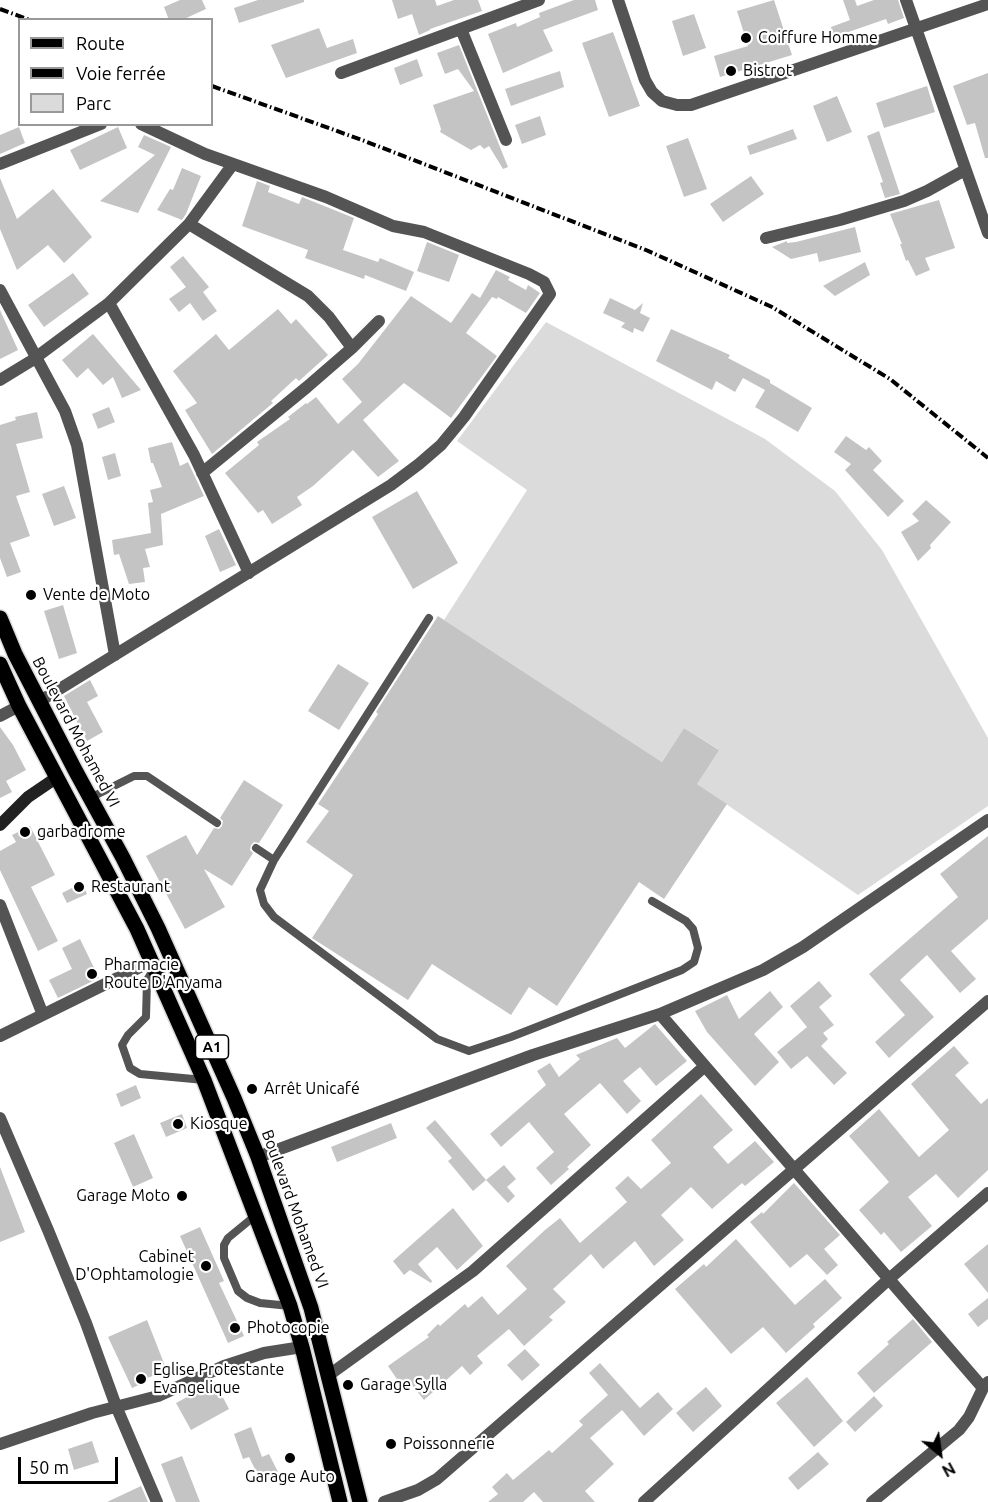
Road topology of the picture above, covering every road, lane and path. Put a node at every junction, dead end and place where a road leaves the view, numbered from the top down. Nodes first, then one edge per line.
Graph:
1 (539, 0) edge
2 (618, 0) edge
3 (906, 0) edge
4 (988, 4) edge
5 (915, 28) junction
6 (461, 29) junction
7 (341, 73) dead end
8 (96, 126) edge
9 (146, 126) edge
10 (506, 140) dead end
11 (0, 164) edge
12 (233, 164) junction
13 (965, 170) junction
14 (189, 224) junction
15 (988, 233) edge
16 (766, 238) dead end
17 (0, 290) edge
18 (109, 303) junction
19 (379, 321) dead end
20 (352, 348) junction
21 (36, 357) junction
22 (0, 380) edge
23 (202, 473) junction
24 (249, 573) junction
25 (0, 618) edge
26 (429, 618) dead end
27 (115, 655) junction
28 (0, 664) edge
29 (40, 701) junction
30 (19, 706) junction
31 (0, 716) edge
32 (75, 770) junction
33 (56, 778) junction
34 (90, 798) junction
35 (988, 820) edge
36 (217, 823) dead end
37 (0, 825) edge
38 (256, 848) dead end
39 (274, 860) junction
40 (652, 901) dead end
41 (0, 905) edge
42 (153, 964) junction
43 (988, 1001) edge
44 (660, 1014) junction
45 (43, 1015) junction
46 (0, 1036) edge
47 (705, 1066) junction
48 (204, 1080) junction
49 (0, 1118) edge
50 (258, 1157) junction
51 (794, 1169) junction
52 (988, 1193) edge
53 (256, 1214) junction
54 (291, 1249) junction
55 (272, 1256) junction
56 (889, 1279) junction
57 (290, 1306) junction
58 (303, 1347) junction
59 (329, 1375) junction
60 (986, 1385) edge
61 (116, 1406) junction
62 (0, 1444) edge
63 (157, 1502) edge
64 (340, 1502) edge
65 (360, 1502) edge
66 (384, 1502) edge
67 (644, 1502) edge
68 (872, 1502) edge

1 - 6 street
2 - 5 street
3 - 5 street
4 - 5 street
5 - 13 street
6 - 7 street
6 - 10 street
8 - 11 street
9 - 12 street
12 - 14 street
12 - 24 street
13 - 15 street
13 - 16 street
14 - 18 street
14 - 20 street
17 - 21 street
18 - 21 street
18 - 23 street
19 - 20 street
20 - 23 street
21 - 22 street
21 - 27 street
23 - 24 street
24 - 27 street
25 - 29 main road, Boulevard Mohamed VI / A1
26 - 39 lane
27 - 29 street
28 - 30 main road, A1
29 - 32 main road, Boulevard Mohamed VI / A1
30 - 31 street
30 - 33 main road, A1
32 - 33 main road
32 - 34 main road, Boulevard Mohamed VI / A1
33 - 37 street
33 - 42 main road, A1
34 - 36 lane
34 - 50 main road, Boulevard Mohamed VI / A1
35 - 44 street
38 - 39 lane
39 - 40 lane
41 - 45 street
42 - 45 street
42 - 48 main road, A1
42 - 48 lane
43 - 51 street
44 - 47 street
44 - 50 street
45 - 46 street
47 - 51 street
47 - 59 street
48 - 53 main road, A1
49 - 61 street
50 - 54 main road, Boulevard Mohamed VI / A1
51 - 56 street
51 - 66 street
52 - 56 street
53 - 55 main road, A1
53 - 57 lane
54 - 55 main road
54 - 59 main road, Boulevard Mohamed VI / A1
55 - 57 main road, A1
56 - 60 street
56 - 67 street
57 - 58 main road, A1
58 - 61 street
58 - 64 main road, A1
59 - 65 main road, Boulevard Mohamed VI / A1
60 - 68 street
61 - 62 street
61 - 63 street

